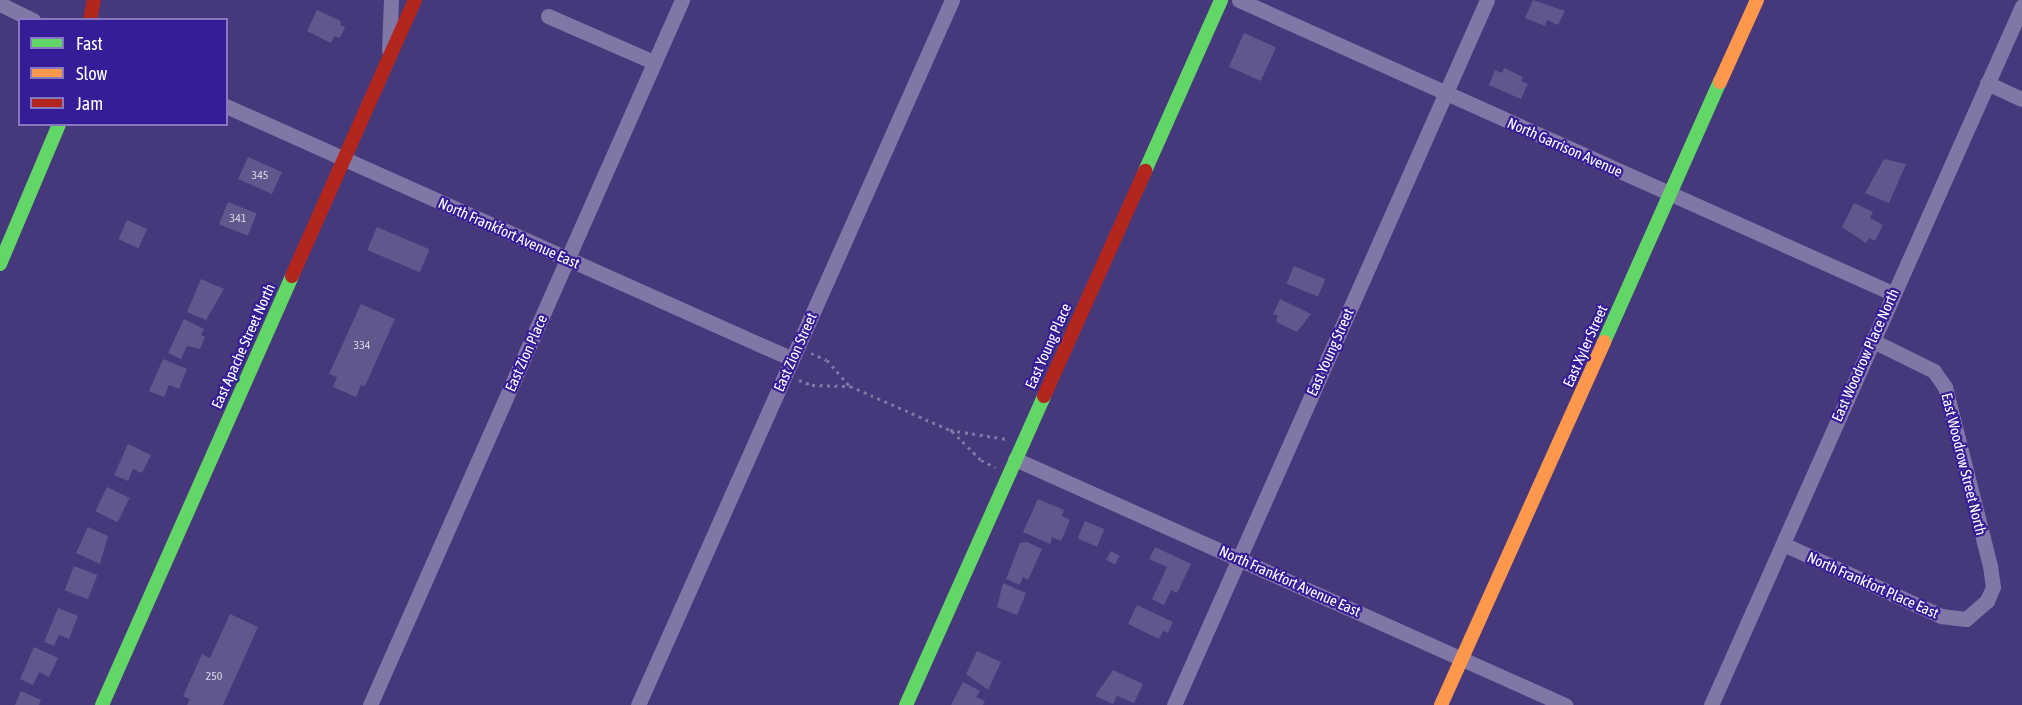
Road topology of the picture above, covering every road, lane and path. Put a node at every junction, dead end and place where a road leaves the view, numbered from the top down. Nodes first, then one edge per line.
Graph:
1 (94, 0) edge
2 (391, 0) edge
3 (415, 0) edge
4 (682, 0) edge
5 (952, 0) edge
6 (1221, 0) edge
7 (1239, 0) edge
8 (1486, 0) edge
9 (1757, 0) edge
10 (0, 4) edge
11 (2022, 6) edge
12 (548, 16) dead end
13 (29, 18) edge
14 (90, 18) edge
15 (388, 59) junction
16 (654, 62) junction
17 (1987, 83) junction
18 (1444, 93) junction
19 (2022, 99) edge
20 (228, 107) edge
21 (58, 126) edge
22 (345, 158) junction
23 (1671, 194) junction
24 (568, 260) junction
25 (0, 264) edge
26 (1892, 293) junction
27 (1871, 340) junction
28 (792, 359) junction
29 (827, 360) dead end
30 (812, 385) dead end
31 (850, 386) junction
32 (950, 430) junction
33 (998, 436) dead end
34 (1015, 459) junction
35 (981, 460) dead end
36 (1783, 544) junction
37 (1239, 558) junction
38 (1966, 619) joint
39 (1462, 658) junction
40 (102, 705) edge
41 (370, 705) edge
42 (638, 705) edge
43 (906, 705) edge
44 (1174, 705) edge
45 (1442, 705) edge
46 (1565, 705) edge
47 (1711, 705) edge

1 - 14 street
2 - 15 street
3 - 15 street, East Apache Street North
4 - 16 street, East Zion Place
5 - 28 street, East Zion Street
6 - 34 street, East Young Place
7 - 18 street, North Garrison Avenue
8 - 18 street, East Young Street
9 - 23 street, East Xyler Street
10 - 13 street
11 - 17 street, East Woodrow Place North
12 - 16 street
15 - 22 street, East Apache Street North
16 - 24 street, East Zion Place
17 - 19 street
17 - 26 street, East Woodrow Place North
18 - 23 street, North Garrison Avenue
18 - 37 street, East Young Street
20 - 22 street, North Frankfort Avenue East
21 - 25 street
22 - 24 street, North Frankfort Avenue East
22 - 40 street, East Apache Street North
23 - 26 street, North Garrison Avenue
23 - 39 street, East Xyler Street
24 - 28 street, North Frankfort Avenue East
24 - 41 street, East Zion Place
26 - 27 street, East Woodrow Place North
27 - 36 street, East Woodrow Place North
27 - 38 street, East Woodrow Street North
28 - 42 street, East Zion Street
29 - 31 path
30 - 31 path
31 - 32 path
32 - 33 path
32 - 35 path
34 - 37 street, North Frankfort Avenue East
34 - 43 street, East Young Place
36 - 38 street, North Frankfort Place East
36 - 47 street, East Woodrow Place North
37 - 39 street, North Frankfort Avenue East
37 - 44 street, East Young Street
39 - 45 street, East Xyler Street
39 - 46 street, North Frankfort Avenue East

